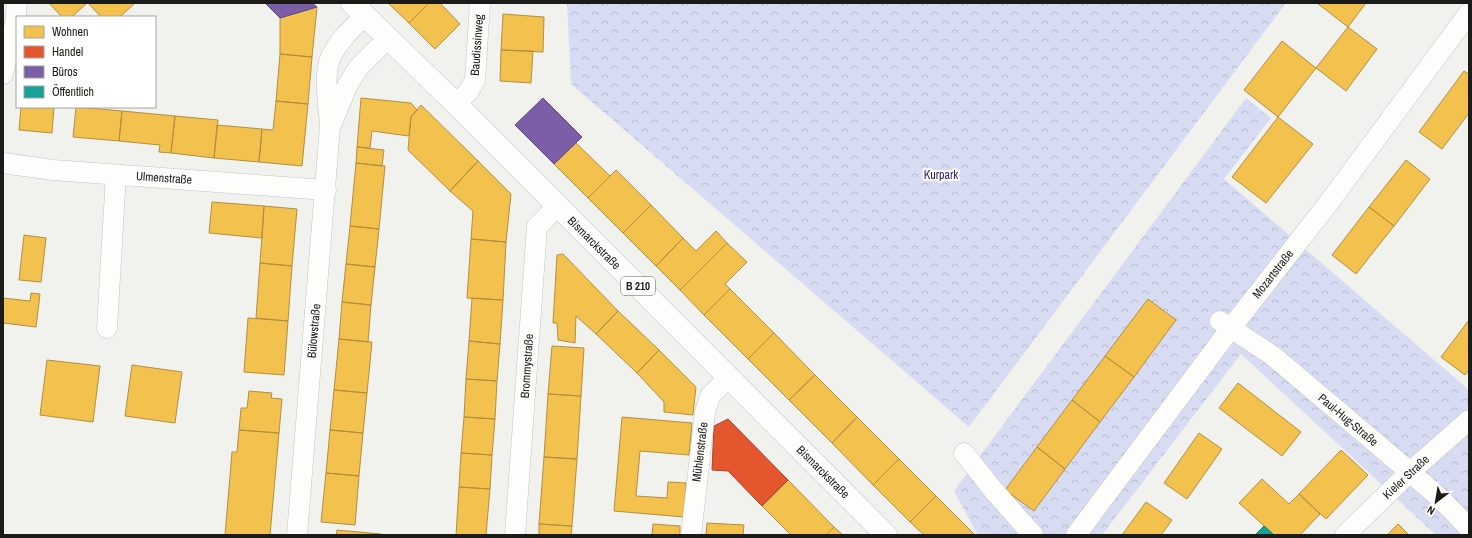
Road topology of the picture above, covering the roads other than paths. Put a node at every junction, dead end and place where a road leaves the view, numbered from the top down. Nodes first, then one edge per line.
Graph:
1 (17, 3) edge
2 (480, 3) edge
3 (359, 10) edge
4 (1469, 13) edge
5 (388, 38) junction
6 (3, 74) edge
7 (456, 104) junction
8 (330, 126) junction
9 (3, 163) edge
10 (116, 175) junction
11 (326, 190) junction
12 (557, 206) junction
13 (1225, 325) junction
14 (107, 328) dead end
15 (729, 378) junction
16 (1469, 420) edge
17 (964, 453) dead end
18 (1410, 472) junction
19 (1469, 528) edge
20 (296, 535) edge
21 (515, 535) edge
22 (691, 535) edge
23 (886, 535) edge
24 (1034, 535) edge
25 (1076, 535) edge
26 (1345, 535) edge

1 - 6 street
2 - 7 street, Baudissinweg
3 - 5 main road, Bismarckstraße / B 210
3 - 8 street, Bülowstraße
4 - 13 street, Mozartstraße
5 - 7 main road, Bismarckstraße / B 210
5 - 8 street, Bülowstraße
7 - 12 main road, Bismarckstraße / B 210
8 - 11 street, Bülowstraße
9 - 10 street, Ulmenstraße
10 - 11 street, Ulmenstraße
10 - 14 street
11 - 20 street, Bülowstraße
12 - 15 main road, Bismarckstraße / B 210
12 - 21 street, Brommystraße
13 - 18 street, Paul-Hug-Straße
13 - 25 street, Mozartstraße
15 - 22 street, Mühlenstraße
15 - 23 main road, Bismarckstraße / B 210
16 - 18 street, Kieler Straße
17 - 24 street
18 - 19 street, Paul-Hug-Straße
18 - 26 street, Kieler Straße

